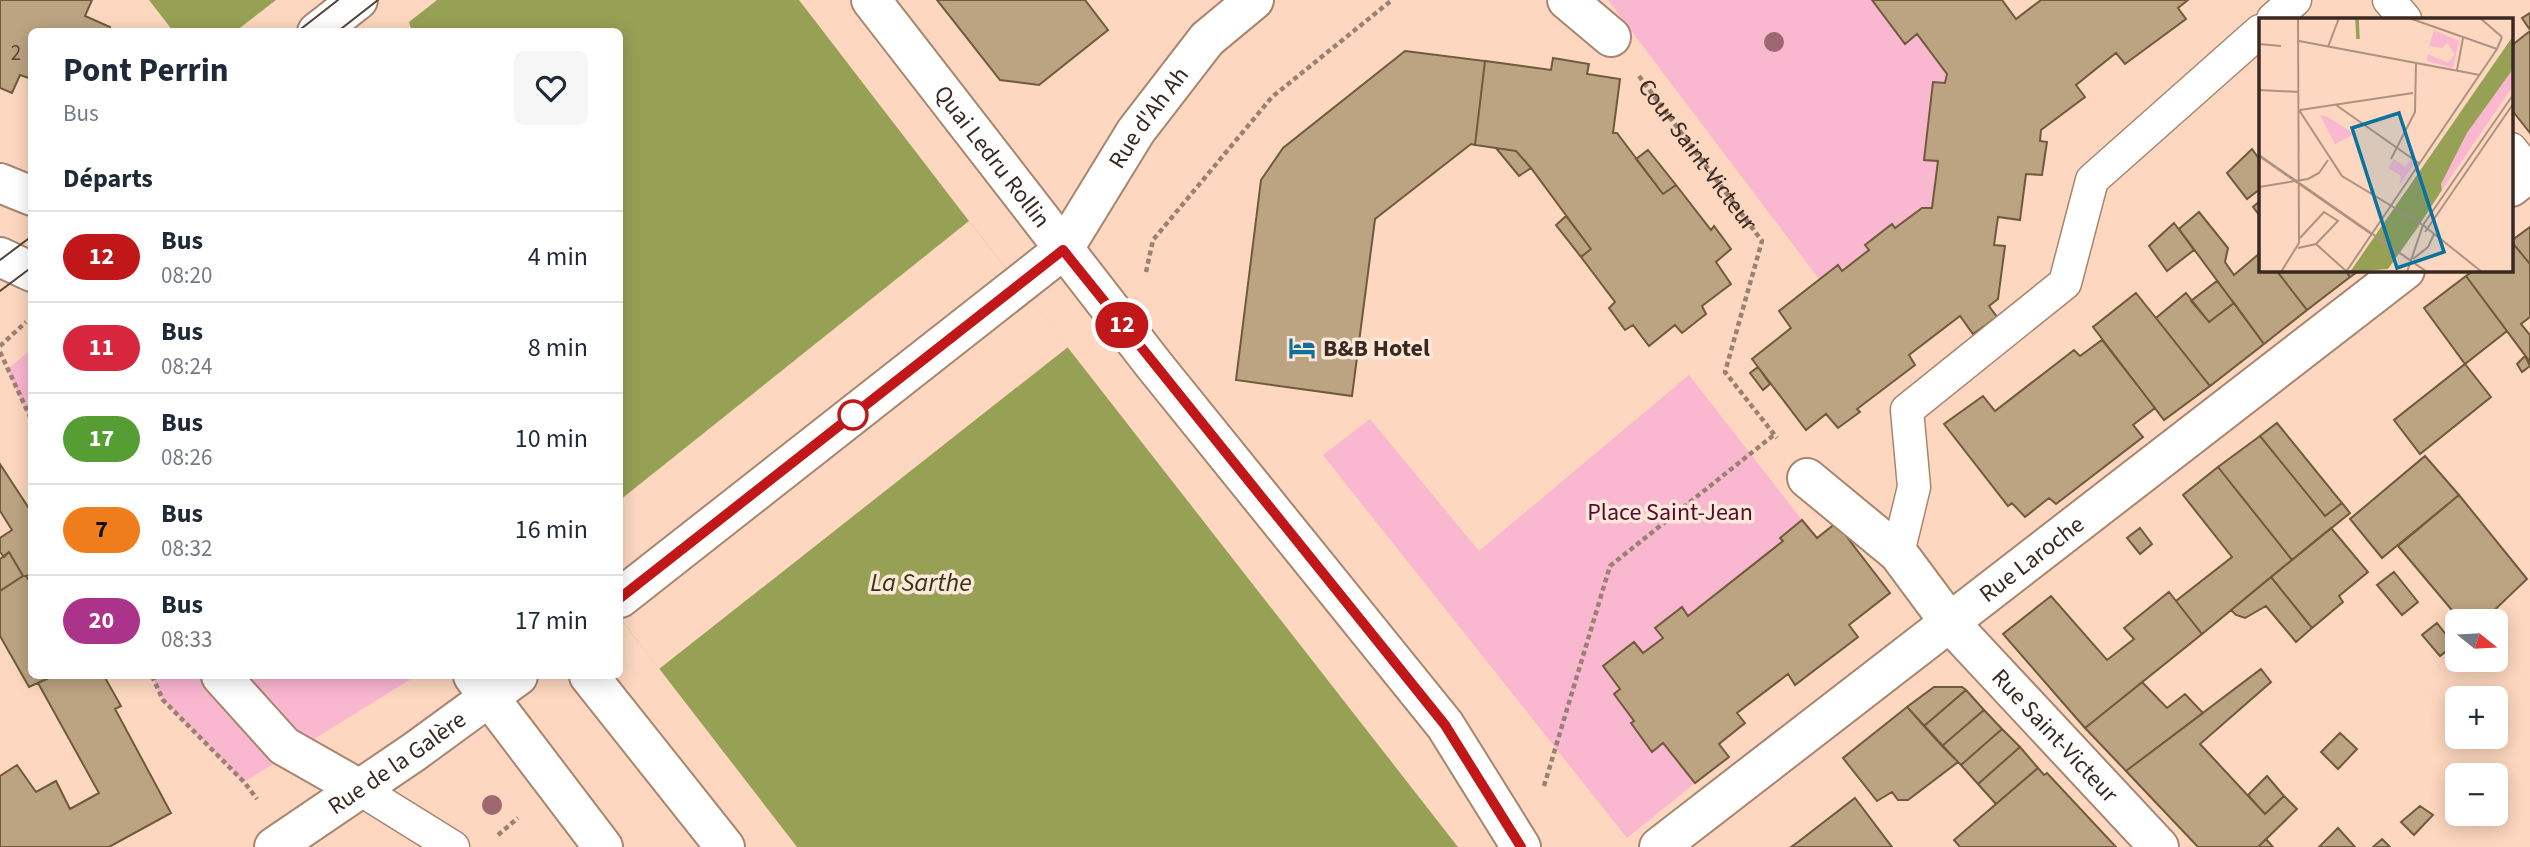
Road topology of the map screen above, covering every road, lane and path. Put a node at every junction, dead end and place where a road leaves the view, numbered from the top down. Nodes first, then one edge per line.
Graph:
1 (358, 0) edge
2 (871, 0) edge
3 (1254, 0) edge
4 (1392, 0) edge
5 (1567, 0) edge
6 (2295, 0) edge
7 (2389, 0) edge
8 (2274, 18) edge
9 (2403, 18) edge
10 (322, 28) edge
11 (2259, 32) edge
12 (1611, 37) joint
13 (2512, 150) edge
14 (2530, 172) edge
15 (0, 183) edge
16 (2512, 186) edge
17 (28, 195) edge
18 (1063, 250) junction
19 (2404, 271) edge
20 (28, 321) edge
21 (1119, 321) junction
22 (0, 346) edge
23 (0, 352) edge
24 (28, 412) edge
25 (1774, 435) junction
26 (1807, 478) joint
27 (1898, 553) junction
28 (623, 596) edge
29 (1950, 623) junction
30 (153, 679) edge
31 (224, 679) edge
32 (591, 679) edge
33 (494, 682) edge
34 (358, 788) junction
35 (1542, 794) dead end
36 (281, 842) edge
37 (453, 847) edge
38 (603, 847) edge
39 (725, 847) edge
40 (1521, 847) edge
41 (1659, 847) edge
42 (2159, 847) edge

1 - 10 street
2 - 18 street, Quai Ledru Rollin
3 - 18 street, Rue d'Ah Ah
4 - 21 path
5 - 12 street
6 - 8 lane
7 - 9 lane
11 - 27 lane
12 - 25 path, Cour Saint-Victeur
13 - 14 lane
14 - 16 street
15 - 17 street
18 - 21 street, Quai Ledru Rollin
18 - 28 street
19 - 29 street, Rue Laroche
20 - 22 path
21 - 40 street, Quai Ledru Rollin
23 - 24 path
25 - 26 path, Cour Saint-Victeur
25 - 35 path
26 - 27 street
27 - 29 street
29 - 41 street, Rue Laroche
29 - 42 street, Rue Saint-Victeur
30 - 36 path
31 - 34 street
32 - 39 street
33 - 34 street, Rue de la Galère
33 - 38 street
34 - 36 street, Rue de la Galère
34 - 37 lane

